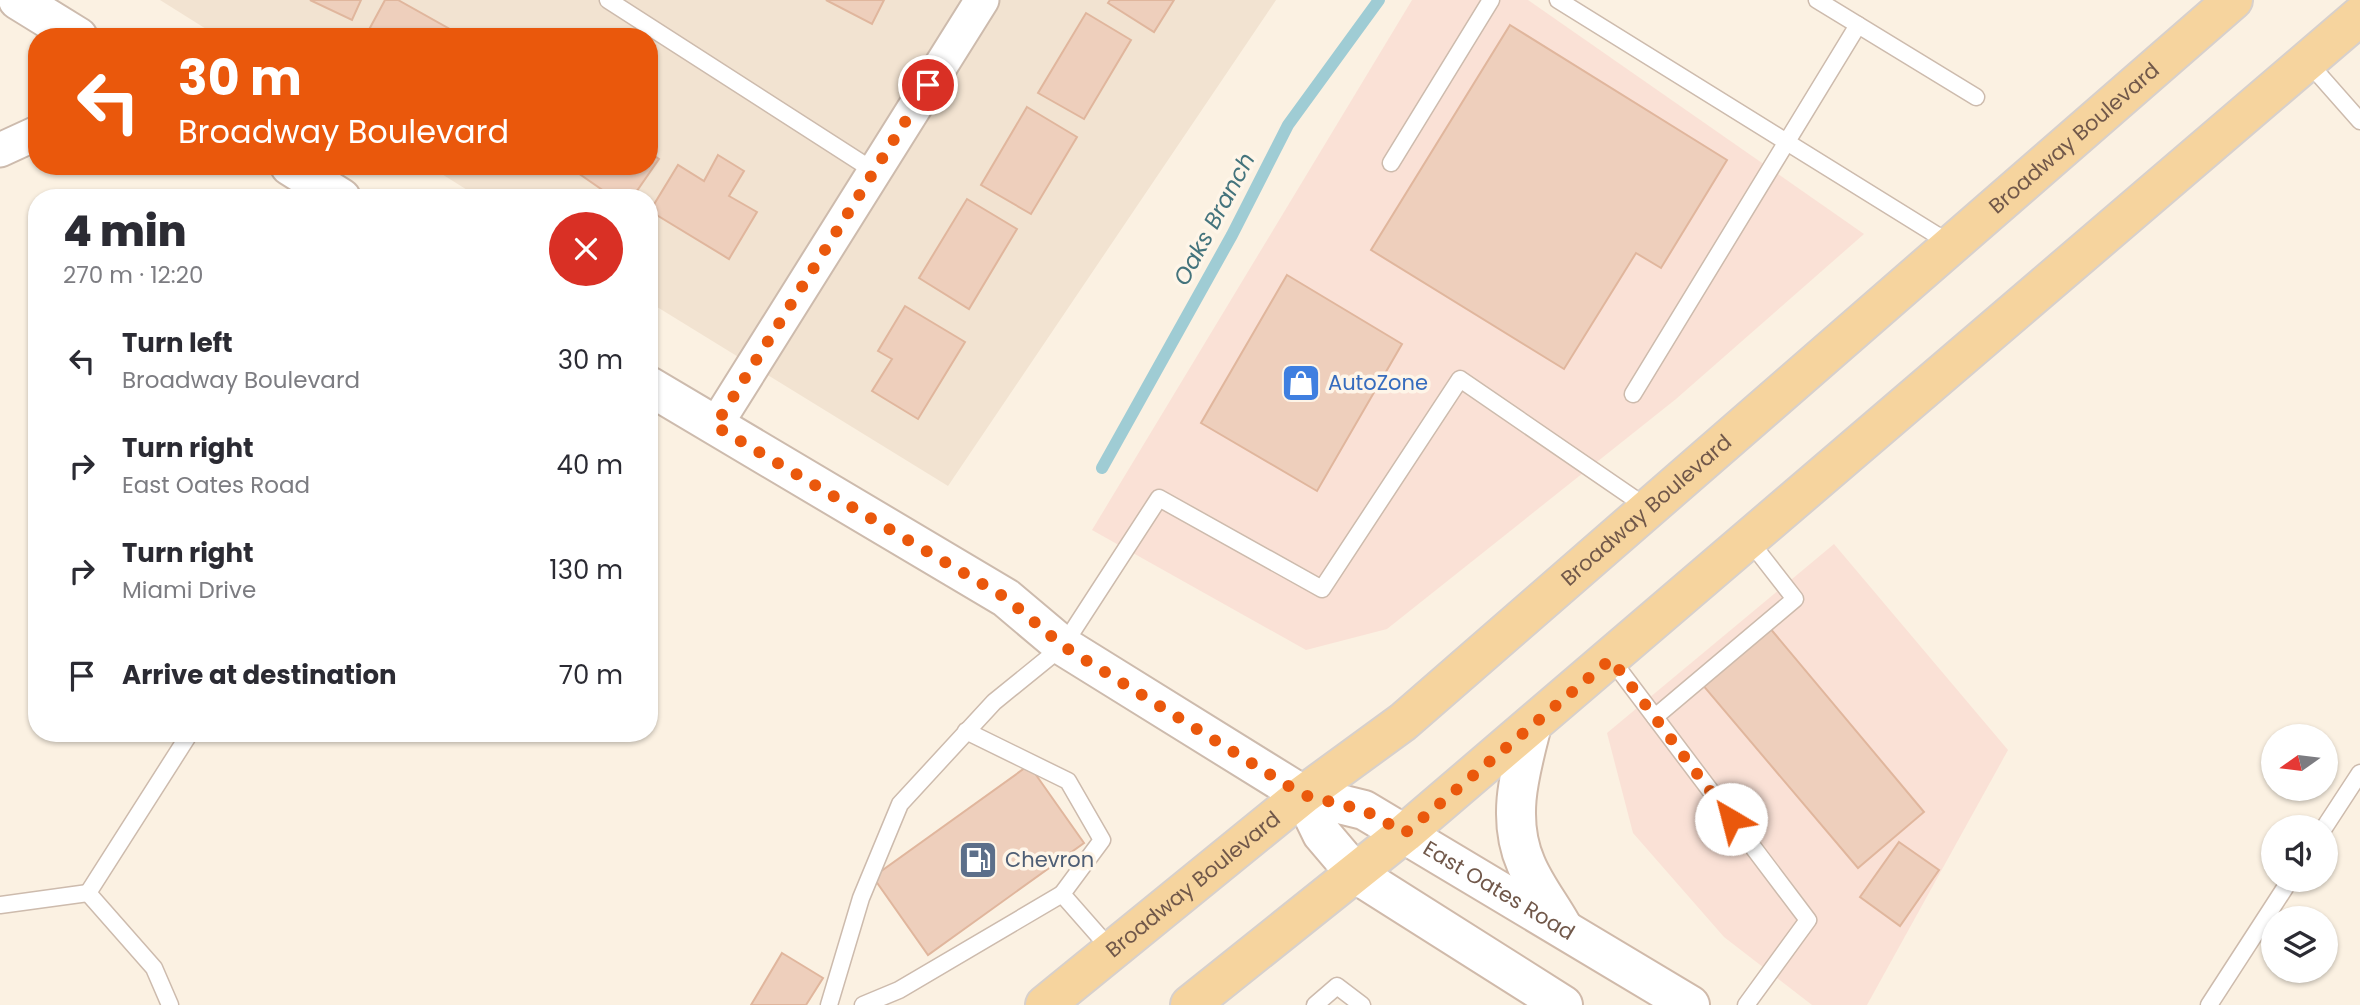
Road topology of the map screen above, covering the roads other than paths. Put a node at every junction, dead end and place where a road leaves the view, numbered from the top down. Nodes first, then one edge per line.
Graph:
1 (18, 0) edge
2 (608, 0) edge
3 (982, 0) edge
4 (1491, 0) edge
5 (1559, 0) edge
6 (1816, 0) edge
7 (2233, 0) edge
8 (2360, 16) edge
9 (1858, 26) junction
10 (63, 28) edge
11 (652, 28) edge
12 (658, 32) edge
13 (2307, 61) junction
14 (1976, 97) dead end
15 (2360, 121) edge
16 (28, 137) edge
17 (1787, 142) junction
18 (0, 150) edge
19 (1391, 163) dead end
20 (874, 171) junction
21 (304, 175) edge
22 (327, 189) edge
23 (1951, 244) junction
24 (658, 391) edge
25 (1633, 394) dead end
26 (715, 426) junction
27 (1648, 509) junction
28 (1749, 540) junction
29 (1063, 646) junction
30 (1611, 659) junction
31 (1655, 717) junction
32 (1532, 725) junction
33 (966, 731) junction
34 (184, 742) edge
35 (2360, 773) edge
36 (1303, 795) junction
37 (2333, 815) edge
38 (1405, 833) junction
39 (1356, 874) junction
40 (2282, 892) edge
41 (88, 893) junction
42 (1062, 894) junction
43 (0, 905) edge
44 (1565, 931) junction
45 (1113, 952) junction
46 (1200, 1002) edge
47 (1558, 1004) edge
48 (170, 1005) edge
49 (829, 1005) edge
50 (863, 1005) edge
51 (1045, 1005) edge
52 (1315, 1005) edge
53 (1362, 1005) edge
54 (1690, 1005) edge
55 (1746, 1005) edge
56 (2209, 1005) edge

1 - 10 main road
2 - 11 lane
3 - 20 street
4 - 19 lane
5 - 17 lane
6 - 9 lane
7 - 23 main road, Broadway Boulevard
8 - 13 main road
9 - 14 lane
9 - 17 lane
12 - 20 lane
13 - 15 lane
13 - 28 main road
16 - 18 street
17 - 23 lane
17 - 25 lane
20 - 26 street
21 - 22 main road
23 - 27 main road, Broadway Boulevard
24 - 26 main road, East Oates Road
26 - 29 main road, East Oates Road
27 - 29 lane
27 - 36 main road, Broadway Boulevard
28 - 30 main road
28 - 31 lane
29 - 33 lane
29 - 36 main road, East Oates Road
30 - 31 lane
30 - 32 main road
31 - 55 lane
32 - 38 main road
32 - 44 main road
33 - 42 lane
33 - 49 lane
34 - 41 lane
35 - 37 lane
36 - 38 main road, East Oates Road
36 - 39 main road
36 - 45 main road, Broadway Boulevard
38 - 39 main road
38 - 44 main road, East Oates Road
39 - 46 main road
39 - 47 main road
40 - 56 lane
41 - 43 lane
41 - 48 lane
42 - 45 lane
42 - 50 lane
44 - 54 main road, East Oates Road
45 - 51 main road, Broadway Boulevard
52 - 53 lane

